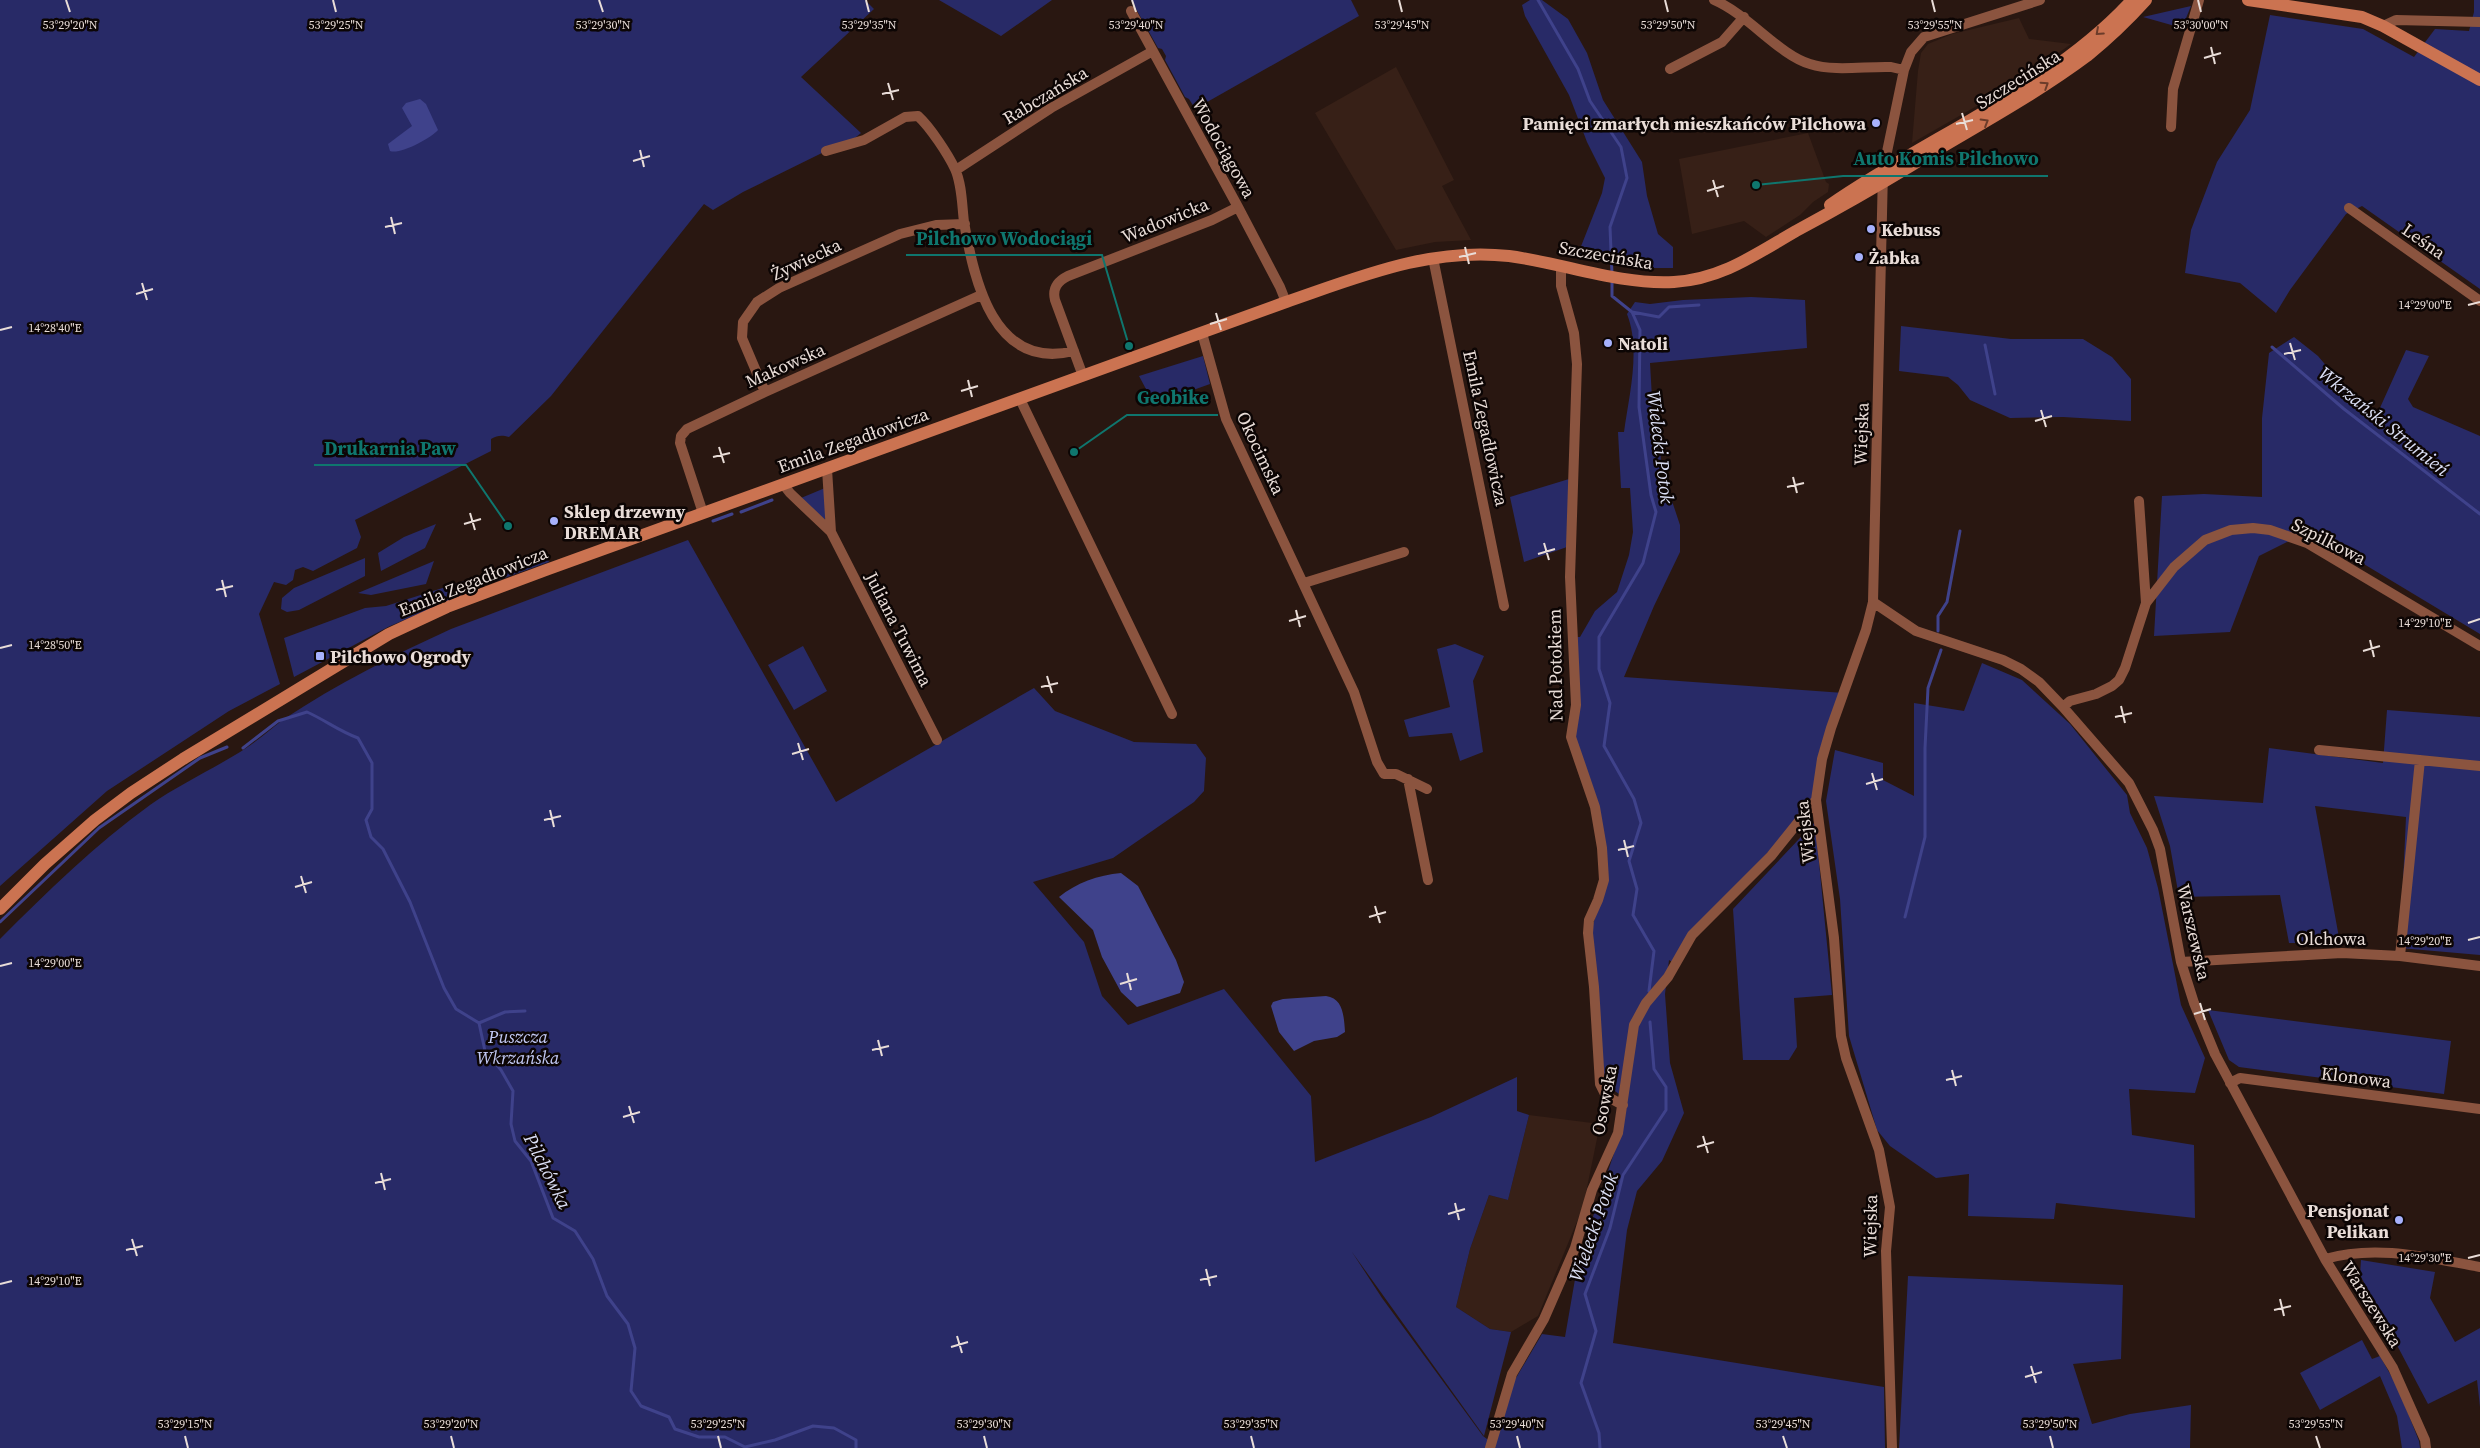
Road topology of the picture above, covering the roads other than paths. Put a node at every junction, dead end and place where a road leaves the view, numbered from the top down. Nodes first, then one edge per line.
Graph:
1 (1714, 0) edge
2 (2040, 0) edge
3 (2132, 0) edge
4 (2146, 0) edge
5 (2152, 0) edge
6 (2199, 0) edge
7 (2248, 0) edge
8 (1130, 11) dead end
9 (2131, 16) junction
10 (1744, 17) junction
11 (2480, 22) edge
12 (2383, 26) junction
13 (1153, 51) junction
14 (1670, 69) dead end
15 (1904, 70) junction
16 (2480, 80) edge
17 (2171, 128) dead end
18 (826, 151) dead end
19 (956, 170) junction
20 (1883, 177) junction
21 (1238, 207) junction
22 (2349, 208) dead end
23 (965, 224) junction
24 (1433, 258) junction
25 (1403, 263) joint
26 (1561, 266) junction
27 (981, 295) junction
28 (2480, 301) edge
29 (1286, 302) junction
30 (1202, 333) junction
31 (1074, 351) junction
32 (1083, 376) junction
33 (765, 392) junction
34 (1020, 399) junction
35 (827, 469) junction
36 (783, 484) junction
37 (2139, 501) dead end
38 (703, 513) junction
39 (831, 532) junction
40 (1404, 552) dead end
41 (1304, 582) junction
42 (1873, 602) junction
43 (2146, 603) junction
44 (1504, 606) dead end
45 (2480, 646) edge
46 (2064, 707) junction
47 (1172, 714) dead end
48 (937, 740) dead end
49 (2319, 750) dead end
50 (2420, 760) junction
51 (2480, 766) edge
52 (1408, 779) junction
53 (1427, 789) dead end
54 (1816, 800) junction
55 (1428, 880) dead end
56 (0, 909) edge
57 (2400, 956) junction
58 (2181, 962) junction
59 (2480, 966) edge
60 (2230, 1083) junction
61 (1623, 1106) junction
62 (2480, 1109) edge
63 (2326, 1259) junction
64 (2480, 1267) edge
65 (1490, 1448) edge
66 (1892, 1448) edge
67 (2426, 1448) edge

1 - 10 street
2 - 15 street, Wiejska
3 -> 20 main road, Szczecińska
4 - 9 main road, Szczecińska
5 - 9 main road
6 - 17 street
7 - 12 main road
8 - 13 street, Wodociągowa
20 -> 9 main road, Szczecińska
10 - 14 street
10 - 15 street
11 - 12 street
12 - 16 main road
13 - 19 street, Rabczańska
13 - 21 street, Wodociągowa
15 - 20 street, Wiejska
18 - 19 street
19 - 23 street
20 - 26 main road, Szczecińska
20 - 42 street, Wiejska
21 - 29 street, Wodociągowa
21 - 31 street, Wadowicka
22 - 28 street, Leśna
23 - 27 street
23 - 33 street, Żywiecka
24 - 25 main road, Szczecińska
24 - 26 main road, Szczecińska
24 - 44 street, Emila Zegadłowicza
25 - 29 main road, Emila Zegadłowicza
26 - 61 street, Nad Potokiem
27 - 31 street
27 - 33 street, Makowska
29 - 30 main road, Emila Zegadłowicza
30 - 32 main road, Emila Zegadłowicza
30 - 41 street, Okocimska
31 - 32 street, Wadowicka
32 - 34 main road, Emila Zegadłowicza
33 - 38 street, Makowska
34 - 35 main road, Emila Zegadłowicza
34 - 47 street
35 - 36 main road, Emila Zegadłowicza
35 - 39 street, Juliana Tuwima
36 - 38 main road, Emila Zegadłowicza
36 - 39 street, Juliana Tuwima
37 - 43 street, Szpilkowa
38 - 56 main road, Emila Zegadłowicza
39 - 48 street, Juliana Tuwima
40 - 41 street
41 - 52 street, Okocimska
42 - 46 street, Warszewska
42 - 54 street, Wiejska
43 - 45 street, Szpilkowa
43 - 46 street, Szpilkowa
46 - 58 street, Warszewska
49 - 50 street
50 - 51 street
50 - 57 street
52 - 53 street, Okocimska
52 - 55 street
54 - 61 street, Osowska
54 - 66 street, Wiejska
57 - 58 street, Olchowa
57 - 59 street, Olchowa
58 - 60 street, Warszewska
60 - 62 street, Klonowa
60 - 63 street, Warszewska
61 - 65 street, Osowska
63 - 64 street
63 - 67 street, Warszewska

